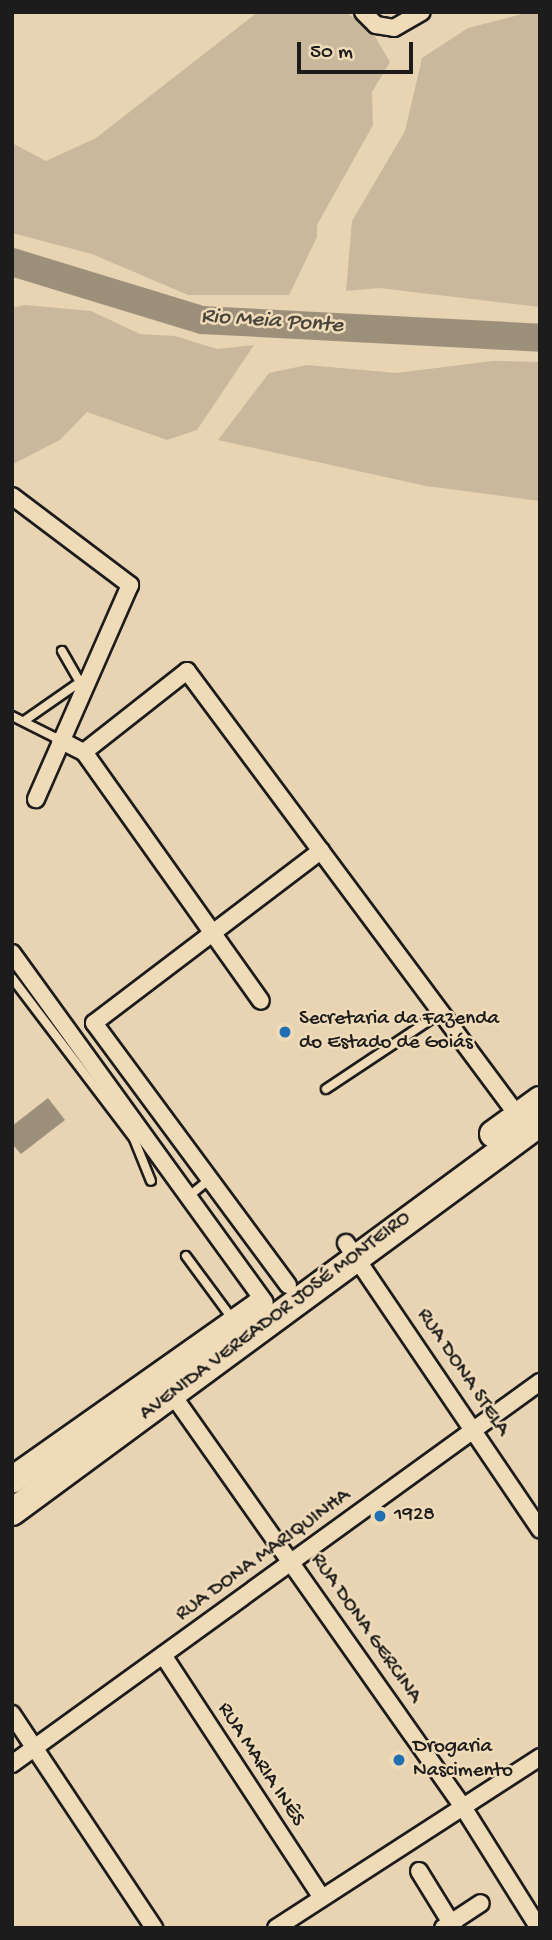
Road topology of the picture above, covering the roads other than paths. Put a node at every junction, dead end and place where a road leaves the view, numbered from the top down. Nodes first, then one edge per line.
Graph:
1 (363, 12) edge
2 (422, 12) edge
3 (12, 496) edge
4 (62, 651) dead end
5 (85, 679) junction
6 (12, 716) edge
7 (24, 721) junction
8 (60, 740) junction
9 (84, 752) junction
10 (36, 799) dead end
11 (321, 851) junction
12 (213, 933) junction
13 (12, 953) edge
14 (12, 978) edge
15 (261, 1001) dead end
16 (442, 1012) junction
17 (326, 1089) dead end
18 (540, 1100) edge
19 (529, 1119) edge
20 (211, 1179) junction
21 (151, 1181) dead end
22 (189, 1196) junction
23 (351, 1249) junction
24 (186, 1256) dead end
25 (288, 1285) junction
26 (265, 1302) junction
27 (236, 1324) junction
28 (540, 1382) edge
29 (172, 1394) junction
30 (475, 1429) junction
31 (12, 1480) edge
32 (12, 1513) edge
33 (540, 1529) edge
34 (293, 1561) junction
35 (163, 1656) junction
36 (12, 1714) edge
37 (35, 1748) junction
38 (540, 1756) edge
39 (12, 1765) edge
40 (463, 1807) junction
41 (419, 1871) dead end
42 (322, 1898) junction
43 (481, 1903) dead end
44 (450, 1926) edge
45 (154, 1928) edge
46 (276, 1928) edge
47 (539, 1928) edge

1 - 2 street
3 - 5 street
4 - 5 lane
5 - 7 lane
5 - 8 street
6 - 7 lane
7 - 8 lane
8 - 9 street
8 - 10 street
9 - 11 street
9 - 12 street
11 - 12 street
11 - 16 street
12 - 15 street
12 - 20 street
13 - 22 street
14 - 21 lane
16 - 17 lane
16 - 19 street
18 - 19 main road, AVENIDA VEREADOR JOSÉ MONTEIRO
19 - 23 main road, AVENIDA VEREADOR JOSÉ MONTEIRO
20 - 22 lane
20 - 25 street
22 - 26 street
23 - 25 main road, AVENIDA VEREADOR JOSÉ MONTEIRO
23 - 29 main road, AVENIDA VEREADOR JOSÉ MONTEIRO
23 - 30 street, RUA DONA STELA
24 - 27 lane
25 - 26 main road, AVENIDA VEREADOR JOSÉ MONTEIRO
26 - 27 main road, AVENIDA VEREADOR JOSÉ MONTEIRO
27 - 31 main road, AVENIDA VEREADOR JOSÉ MONTEIRO
28 - 30 street, RUA DONA MARIQUINHA
29 - 32 main road, AVENIDA VEREADOR JOSÉ MONTEIRO
29 - 34 street, RUA DONA GERCINA
30 - 33 street, RUA DONA STELA
30 - 34 street, RUA DONA MARIQUINHA
34 - 35 street, RUA DONA MARIQUINHA
34 - 40 street, RUA DONA GERCINA
35 - 37 street, RUA DONA MARIQUINHA
35 - 42 street, RUA MARIA INÊS
36 - 37 street
37 - 39 street, RUA DONA MARIQUINHA
37 - 45 street
38 - 40 street
40 - 42 street
40 - 47 street, RUA DONA GERCINA
41 - 44 street
42 - 46 street
43 - 44 street

